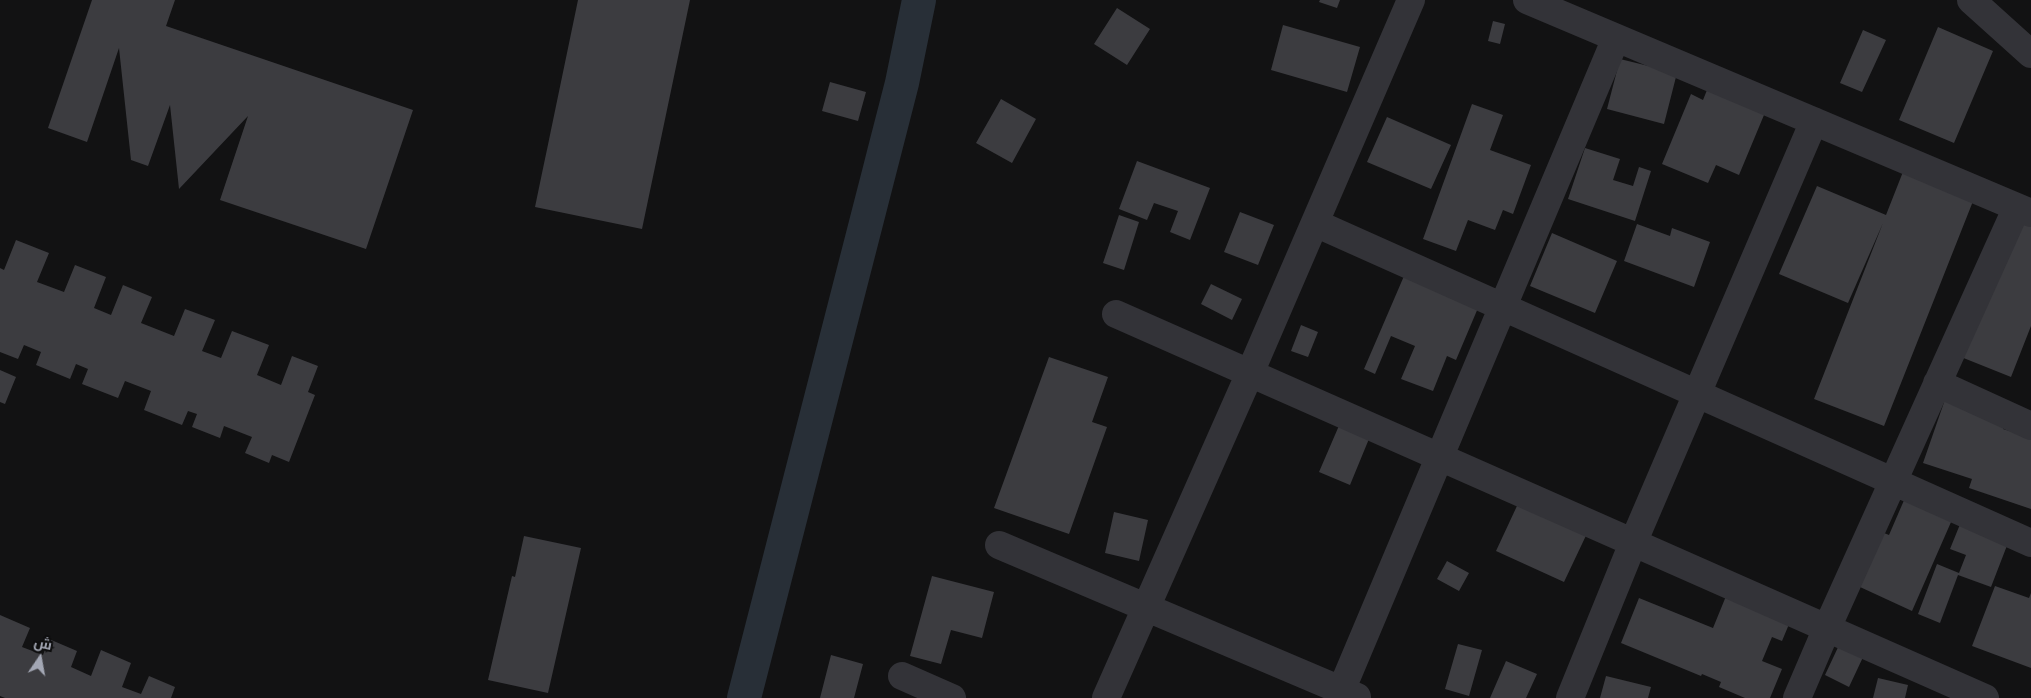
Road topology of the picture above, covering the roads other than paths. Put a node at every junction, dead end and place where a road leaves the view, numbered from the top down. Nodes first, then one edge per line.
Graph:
1 (1410, 0) edge
2 (1527, 0) edge
3 (1970, 0) edge
4 (1616, 38) junction
5 (2031, 54) edge
6 (1814, 122) junction
7 (2024, 210) edge
8 (1315, 223) junction
9 (1503, 307) junction
10 (1116, 314) dead end
11 (1250, 373) junction
12 (1937, 383) junction
13 (1698, 393) junction
14 (2031, 426) edge
15 (1440, 457) junction
16 (1893, 481) junction
17 (1633, 542) junction
18 (2031, 543) edge
19 (999, 546) dead end
20 (1146, 608) junction
21 (1827, 628) junction
22 (902, 676) dead end
23 (1346, 696) edge
24 (952, 698) edge
25 (1106, 698) edge
26 (1570, 698) edge
27 (1797, 698) edge
28 (1985, 698) edge

1 - 8 street
2 - 4 street
3 - 5 street
4 - 6 street
4 - 9 street
6 - 7 street
6 - 13 street
7 - 12 street
8 - 9 street
8 - 11 street
9 - 13 street
9 - 15 street
10 - 11 street
11 - 15 street
11 - 20 street
12 - 14 street
12 - 16 street
13 - 16 street
13 - 17 street
15 - 17 street
15 - 23 street
16 - 18 street
16 - 21 street
17 - 21 street
17 - 26 street
19 - 20 street
20 - 23 street
20 - 25 street
21 - 27 street
21 - 28 street
22 - 24 street

